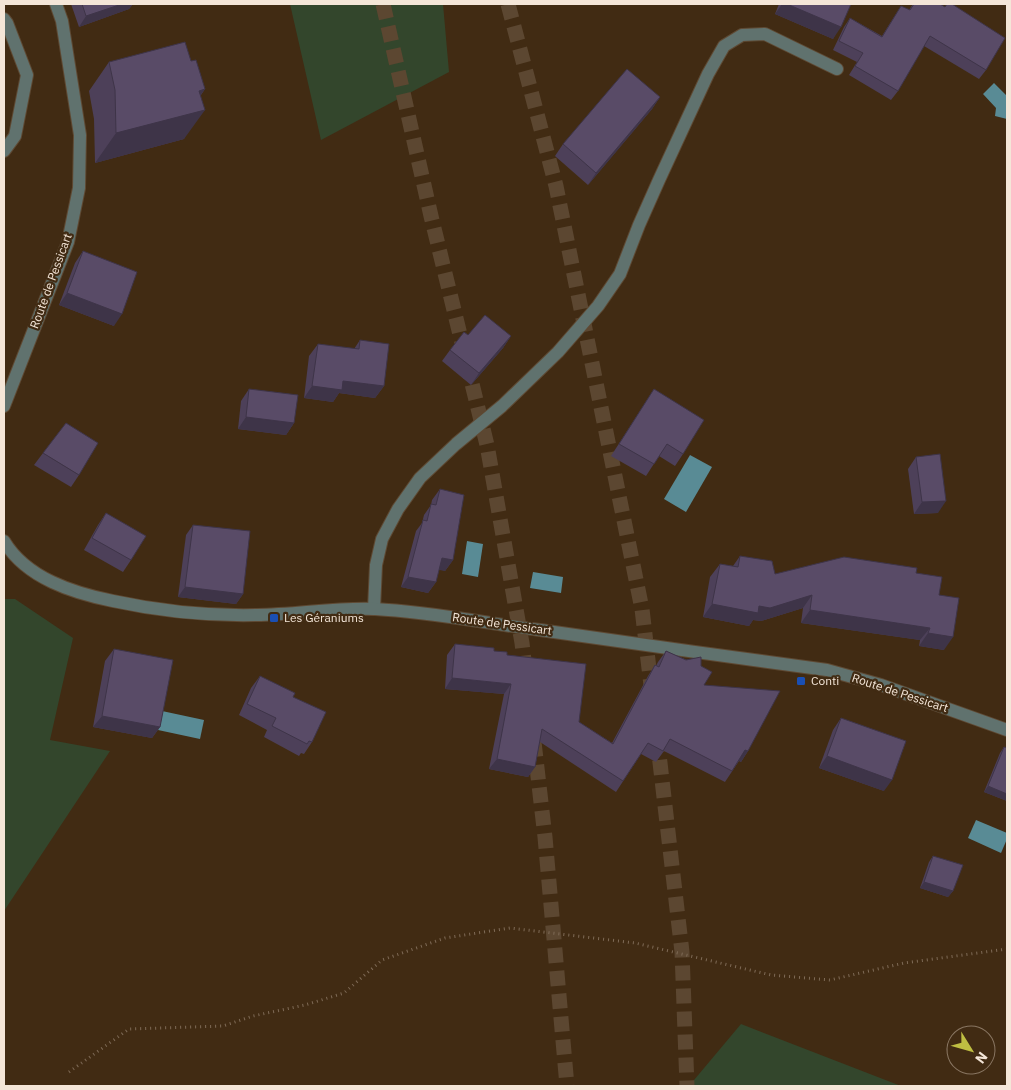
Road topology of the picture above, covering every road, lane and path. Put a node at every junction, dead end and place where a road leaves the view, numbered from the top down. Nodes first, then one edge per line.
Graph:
1 (56, 4) edge
2 (4, 18) edge
3 (837, 69) dead end
4 (4, 151) edge
5 (4, 406) edge
6 (4, 542) edge
7 (374, 609) junction
8 (1007, 730) edge
9 (1007, 949) edge
10 (69, 1072) dead end

1 - 5 street, Route de Pessicart
2 - 4 street
3 - 7 street
6 - 7 street, Route de Pessicart
7 - 8 street, Route de Pessicart
9 - 10 path

